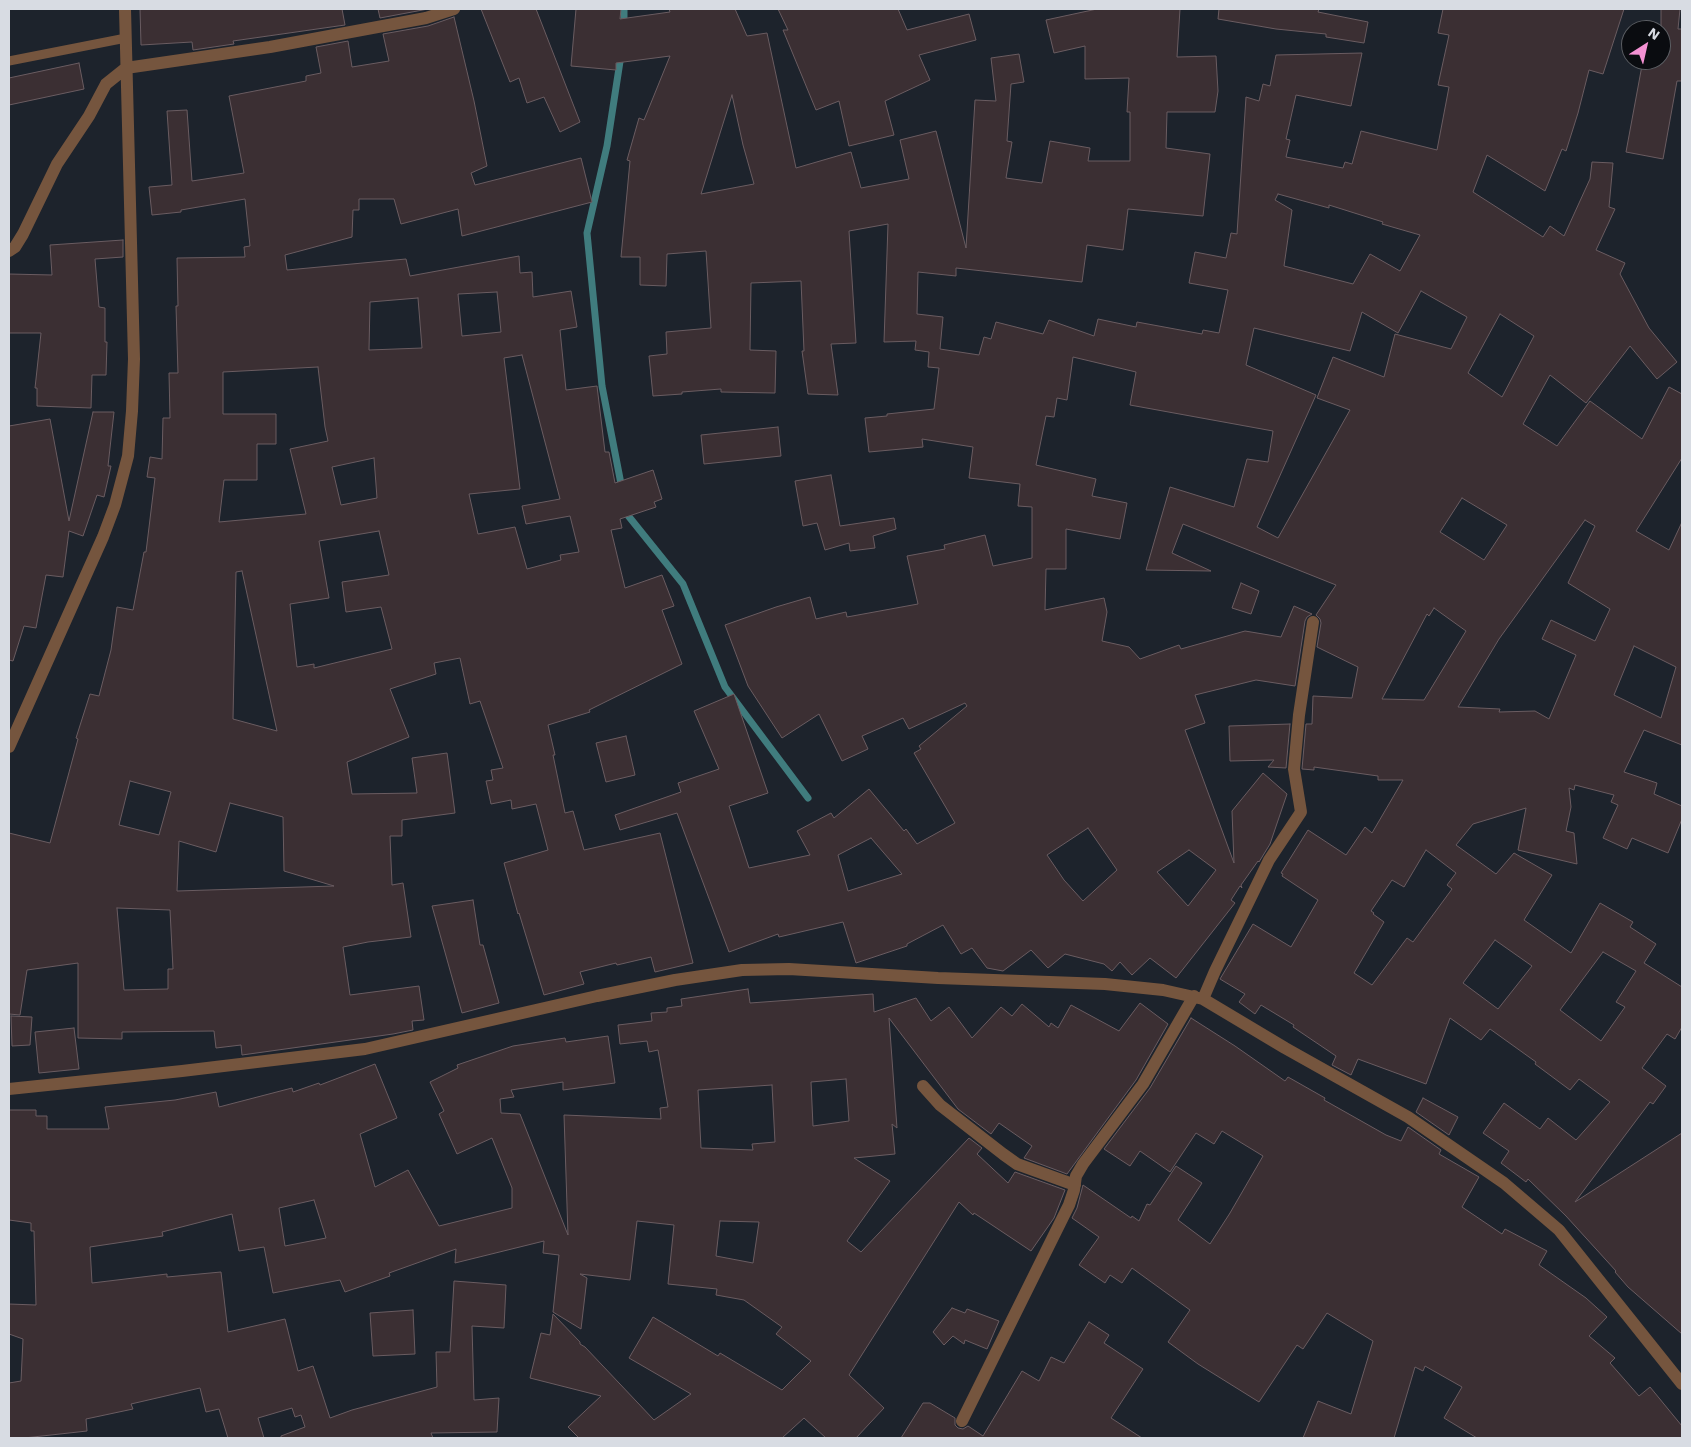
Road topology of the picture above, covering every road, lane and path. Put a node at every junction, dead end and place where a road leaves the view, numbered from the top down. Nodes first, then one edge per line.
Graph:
1 (125, 9) edge
2 (454, 9) edge
3 (126, 38) junction
4 (9, 61) edge
5 (126, 68) junction
6 (9, 251) edge
7 (1313, 622) dead end
8 (9, 747) edge
9 (1199, 998) junction
10 (923, 1086) dead end
11 (9, 1088) edge
12 (1075, 1185) junction
13 (1682, 1384) edge
14 (962, 1421) dead end

1 - 3 street
2 - 5 street
3 - 4 lane
3 - 5 street
5 - 6 street
5 - 8 street
7 - 9 street
9 - 11 street
9 - 12 street
9 - 13 street
10 - 12 street
12 - 14 street

